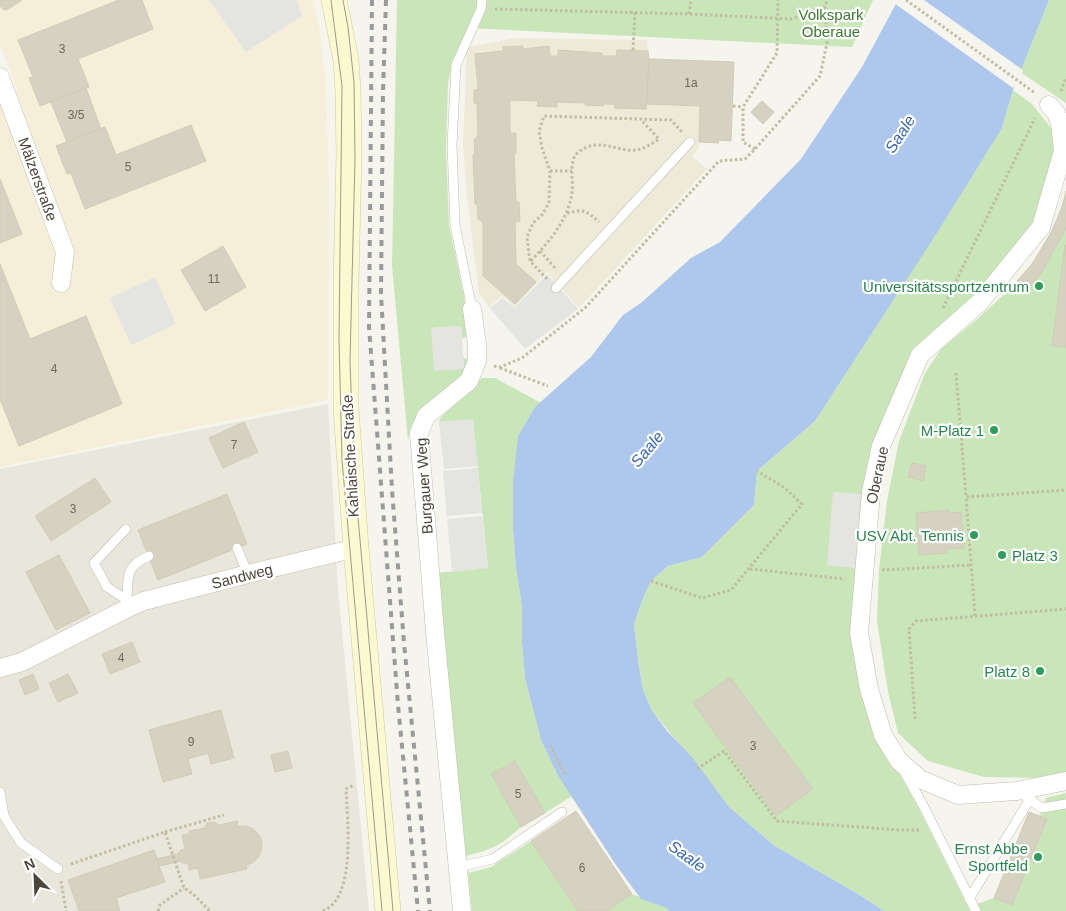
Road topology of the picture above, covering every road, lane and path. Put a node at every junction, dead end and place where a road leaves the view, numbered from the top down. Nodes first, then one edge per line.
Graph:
1 (334, 0) edge
2 (691, 0) edge
3 (778, 0) edge
4 (828, 0) edge
5 (906, 0) edge
6 (481, 4) edge
7 (824, 7) junction
8 (635, 12) junction
9 (689, 14) junction
10 (777, 18) junction
11 (633, 50) dead end
12 (0, 77) edge
13 (1020, 82) dead end
14 (1049, 105) joint
15 (732, 106) dead end
16 (743, 107) junction
17 (640, 120) junction
18 (690, 142) joint
19 (755, 149) junction
20 (1064, 151) edge
21 (550, 171) junction
22 (572, 171) junction
23 (588, 212) dead end
24 (567, 213) junction
25 (540, 251) junction
26 (530, 261) junction
27 (566, 279) junction
28 (61, 283) dead end
29 (556, 288) joint
30 (472, 309) joint
31 (942, 310) dead end
32 (477, 361) junction
33 (500, 367) junction
34 (956, 373) dead end
35 (548, 386) dead end
36 (757, 471) dead end
37 (1066, 490) edge
38 (966, 497) junction
39 (126, 529) dead end
40 (236, 548) dead end
41 (356, 548) junction
42 (149, 556) dead end
43 (971, 565) junction
44 (749, 569) junction
45 (248, 574) junction
46 (863, 576) junction
47 (651, 582) dead end
48 (128, 603) junction
49 (1066, 609) edge
50 (975, 616) junction
51 (0, 668) edge
52 (915, 719) dead end
53 (550, 744) dead end
54 (899, 761) junction
55 (697, 769) dead end
56 (565, 774) dead end
57 (1066, 782) edge
58 (362, 785) dead end
59 (0, 792) edge
60 (1027, 793) junction
61 (1066, 804) edge
62 (562, 812) dead end
63 (224, 815) dead end
64 (935, 830) junction
65 (166, 832) junction
66 (458, 867) junction
67 (58, 869) junction
68 (184, 888) junction
69 (969, 898) junction
70 (66, 911) edge
71 (158, 911) edge
72 (210, 911) edge
73 (323, 911) edge
74 (388, 911) edge
75 (462, 911) edge
76 (976, 911) edge

1 - 41 main road, Kahlaische Straße
2 - 9 path
3 - 10 path
4 - 7 path
5 - 13 path
6 - 8 path
6 - 30 lane, Burgauer Weg
7 - 10 path
7 - 19 path
8 - 9 path
8 - 11 path
9 - 10 path
10 - 16 path
12 - 28 street, Mälzerstraße
14 - 20 street, Oberaue
14 - 31 path
15 - 16 path
16 - 19 path
17 - 18 path
17 - 21 path
17 - 22 path
18 - 27 lane
19 - 33 path
20 - 46 street, Oberaue
21 - 22 path
21 - 26 path
22 - 24 path
23 - 24 path
24 - 25 path
25 - 26 path
25 - 27 path
26 - 29 path
27 - 29 lane
30 - 32 street, Burgauer Weg
32 - 33 path
32 - 66 street, Burgauer Weg
33 - 35 path
34 - 38 path
36 - 44 path
37 - 38 path
38 - 43 path
39 - 48 lane
40 - 45 lane
41 - 45 street, Sandweg
41 - 74 main road, Kahlaische Straße
42 - 48 lane
43 - 46 path
43 - 50 path
44 - 46 path
44 - 47 path
45 - 48 street, Sandweg
46 - 54 street, Oberaue
48 - 51 street, Sandweg
49 - 50 path
50 - 52 path
53 - 56 path
54 - 60 street
54 - 64 lane, Oberaue
55 - 64 path
57 - 60 street
58 - 73 path
59 - 67 lane
60 - 61 lane
60 - 69 lane
62 - 66 lane
63 - 65 path
64 - 69 lane, Oberaue
65 - 67 path
65 - 68 path
66 - 75 street, Burgauer Weg
67 - 70 path
68 - 71 path
68 - 72 path
69 - 76 lane, Oberaue

